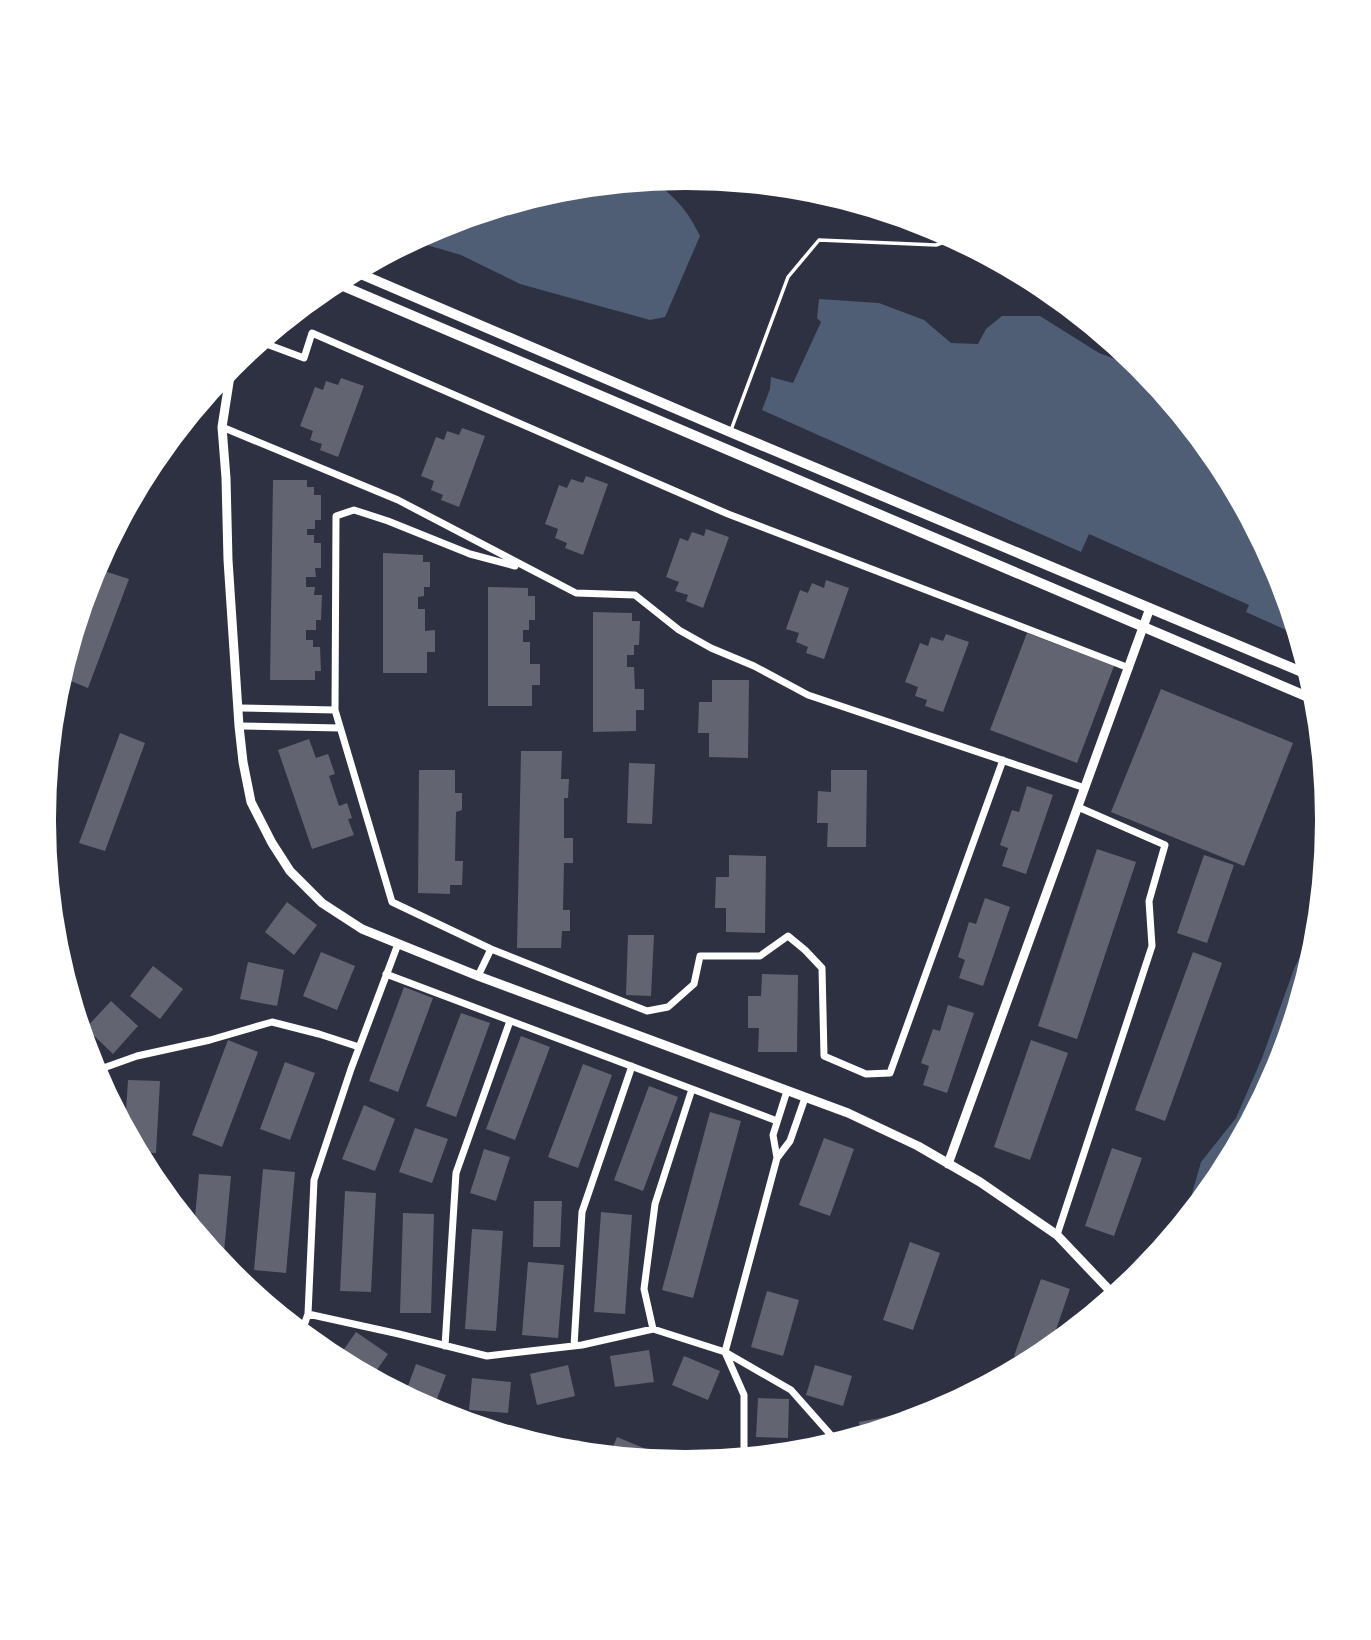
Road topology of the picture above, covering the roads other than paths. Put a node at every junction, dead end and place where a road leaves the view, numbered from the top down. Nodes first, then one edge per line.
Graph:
1 (939, 244) edge
2 (368, 277) edge
3 (350, 288) edge
4 (271, 346) edge
5 (228, 388) edge
6 (222, 427) junction
7 (730, 432) junction
8 (526, 568) junction
9 (1150, 608) junction
10 (1143, 628) junction
11 (1129, 668) junction
12 (1297, 670) edge
13 (1302, 695) edge
14 (239, 708) junction
15 (335, 710) junction
16 (239, 726) junction
17 (340, 728) junction
18 (1003, 760) junction
19 (1085, 788) junction
20 (1078, 807) junction
21 (398, 944) junction
22 (491, 949) junction
23 (386, 974) junction
24 (478, 976) junction
25 (510, 1021) junction
26 (359, 1047) junction
27 (632, 1066) junction
28 (107, 1067) edge
29 (692, 1089) junction
30 (787, 1091) junction
31 (805, 1098) junction
32 (777, 1121) junction
33 (777, 1158) junction
34 (948, 1164) junction
35 (1057, 1235) junction
36 (1107, 1288) edge
37 (308, 1314) junction
38 (305, 1321) edge
39 (653, 1329) junction
40 (444, 1346) junction
41 (574, 1346) junction
42 (725, 1352) junction
43 (828, 1433) edge
44 (744, 1446) edge

1 - 7 lane
2 - 7 main road
3 - 10 main road
4 - 11 street
5 - 6 street
6 - 8 street
6 - 14 street
7 - 9 main road
8 - 15 street
8 - 18 street
9 - 10 street
9 - 12 main road
10 - 11 street
10 - 13 main road
11 - 19 street
14 - 15 street
14 - 16 street
15 - 17 street
16 - 17 street
16 - 21 street
17 - 22 street
18 - 19 street
18 - 22 street
19 - 20 street
20 - 34 street
20 - 35 street
21 - 23 street
21 - 24 street
22 - 24 street
23 - 25 street
23 - 26 street
24 - 30 street
25 - 27 street
25 - 40 street
26 - 28 street
26 - 37 street
27 - 29 street
27 - 41 street
29 - 32 street
29 - 39 street
30 - 31 street
30 - 32 street
31 - 33 street
31 - 34 street
32 - 33 street
33 - 42 street
34 - 35 street
35 - 36 street
37 - 38 street
37 - 40 street
39 - 41 street
39 - 42 street
40 - 41 street
42 - 43 street
42 - 44 street

